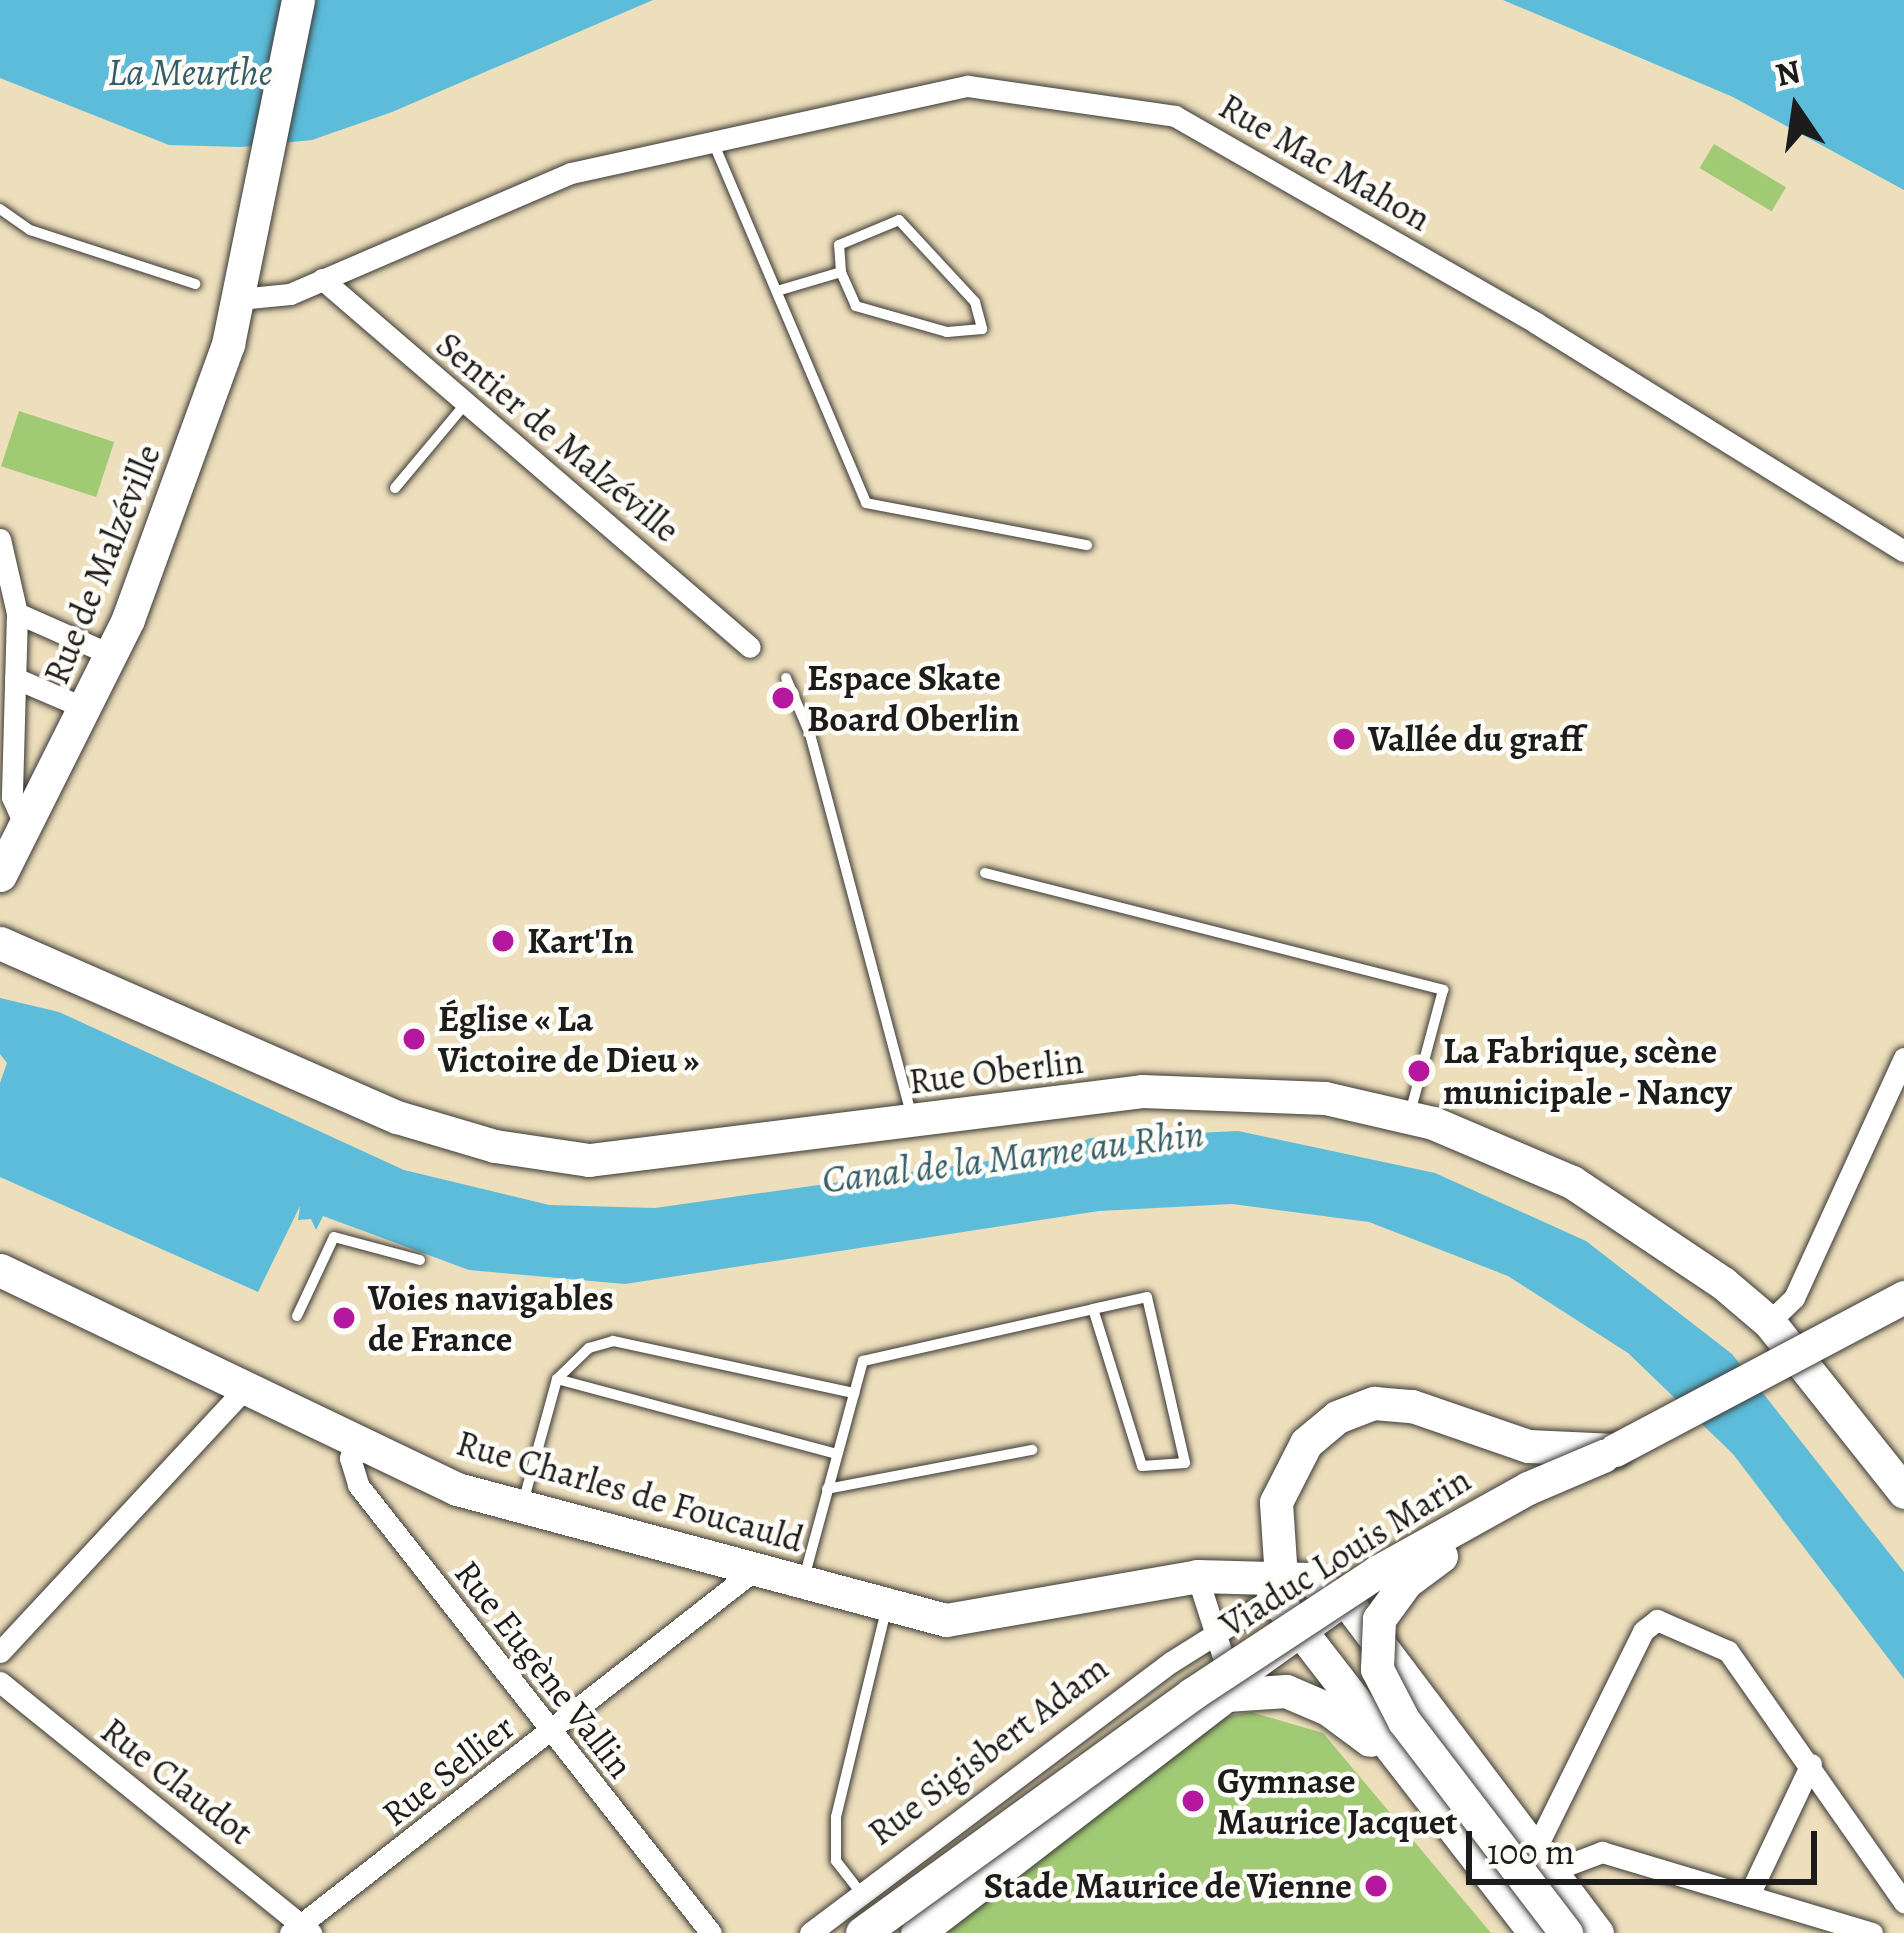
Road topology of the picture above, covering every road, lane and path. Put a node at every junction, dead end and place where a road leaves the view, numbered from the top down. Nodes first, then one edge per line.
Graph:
1 (298, 0) edge
2 (712, 139) junction
3 (0, 209) edge
4 (841, 272) junction
5 (322, 279) junction
6 (195, 284) dead end
7 (241, 285) junction
8 (777, 291) junction
9 (467, 402) junction
10 (395, 488) dead end
11 (0, 539) edge
12 (1087, 545) dead end
13 (1904, 551) edge
14 (16, 613) junction
15 (750, 646) dead end
16 (112, 656) junction
17 (15, 678) junction
18 (786, 678) dead end
19 (87, 709) junction
20 (26, 829) junction
21 (0, 874) edge
22 (985, 874) dead end
23 (0, 943) edge
24 (1904, 1058) edge
25 (1409, 1117) junction
26 (914, 1122) junction
27 (420, 1261) dead end
28 (0, 1270) edge
29 (1904, 1297) edge
30 (1093, 1309) junction
31 (297, 1316) dead end
32 (1769, 1322) junction
33 (557, 1379) junction
34 (248, 1384) junction
35 (854, 1393) junction
36 (356, 1437) junction
37 (1032, 1450) dead end
38 (1609, 1453) junction
39 (837, 1454) junction
40 (827, 1489) junction
41 (1904, 1492) edge
42 (523, 1504) junction
43 (757, 1568) junction
44 (1275, 1573) junction
45 (1197, 1576) junction
46 (803, 1581) junction
47 (887, 1605) junction
48 (1352, 1608) junction
49 (1216, 1635) junction
50 (1309, 1642) junction
51 (0, 1652) edge
52 (0, 1682) edge
53 (1234, 1691) junction
54 (551, 1732) junction
55 (1811, 1764) junction
56 (1404, 1766) junction
57 (1542, 1862) junction
58 (861, 1893) junction
59 (1748, 1895) junction
60 (1904, 1902) edge
61 (302, 1929) edge
62 (711, 1933) edge
63 (810, 1933) edge
64 (862, 1933) edge
65 (917, 1933) edge
66 (1535, 1933) edge
67 (1566, 1933) edge
68 (1597, 1933) edge
69 (1872, 1933) edge

1 - 7 main road, Rue de Malzéville
2 - 5 street, Rue Mac Mahon
2 - 8 lane
2 - 13 street, Rue Mac Mahon
3 - 6 lane
4 - 4 lane
4 - 8 lane
5 - 7 street, Rue Mac Mahon
5 - 9 street, Sentier de Malzéville
7 - 16 main road, Rue de Malzéville
8 - 12 lane
9 - 10 lane
9 - 15 street, Sentier de Malzéville
11 - 14 street
14 - 16 street
14 - 17 street
16 - 19 main road, Rue de Malzéville
17 - 19 street
17 - 20 street
18 - 26 lane
19 - 20 main road, Rue de Malzéville
20 - 21 main road, Rue de Malzéville
22 - 25 lane
23 - 26 main road, Rue Oberlin
24 - 32 street
25 - 26 main road, Rue Oberlin
25 - 32 main road, Rue Oberlin
27 - 31 lane
28 - 34 main road, Rue Charles de Foucauld
29 - 38 main road, Viaduc Louis Marin, bridge
30 - 30 lane
30 - 35 lane
32 - 41 main road, Rue Oberlin
33 - 35 lane
33 - 39 lane
33 - 42 lane
34 - 36 main road, Rue Charles de Foucauld
34 - 51 street
35 - 39 lane
36 - 42 main road, Rue Charles de Foucauld
36 - 54 street, Rue Eugène Vallin
37 - 40 lane
38 - 44 main road
38 - 64 main road, Viaduc Louis Marin, bridge
38 - 67 main road, bridge
39 - 40 lane
40 - 46 lane
42 - 43 main road, Rue Charles de Foucauld
43 - 46 main road, Rue Charles de Foucauld
43 - 54 street, Rue Sellier
44 - 45 main road, Rue Charles de Foucauld
44 - 48 main road
44 - 49 street, Rue Sigisbert Adam
44 - 50 main road
45 - 47 main road, Rue Charles de Foucauld
45 - 49 street
46 - 47 main road, Rue Charles de Foucauld
47 - 58 lane
48 - 50 lane
48 - 57 main road
49 - 53 street
49 - 58 street, Rue Sigisbert Adam
50 - 53 lane
50 - 56 main road
52 - 61 street, Rue Claudot
53 - 56 main road
53 - 65 main road
54 - 61 street, Rue Sellier
54 - 62 street, Rue Eugène Vallin
55 - 57 street
55 - 59 street
55 - 60 street
56 - 66 main road
57 - 59 street
57 - 68 main road
58 - 63 street, Rue Sigisbert Adam
59 - 69 street

